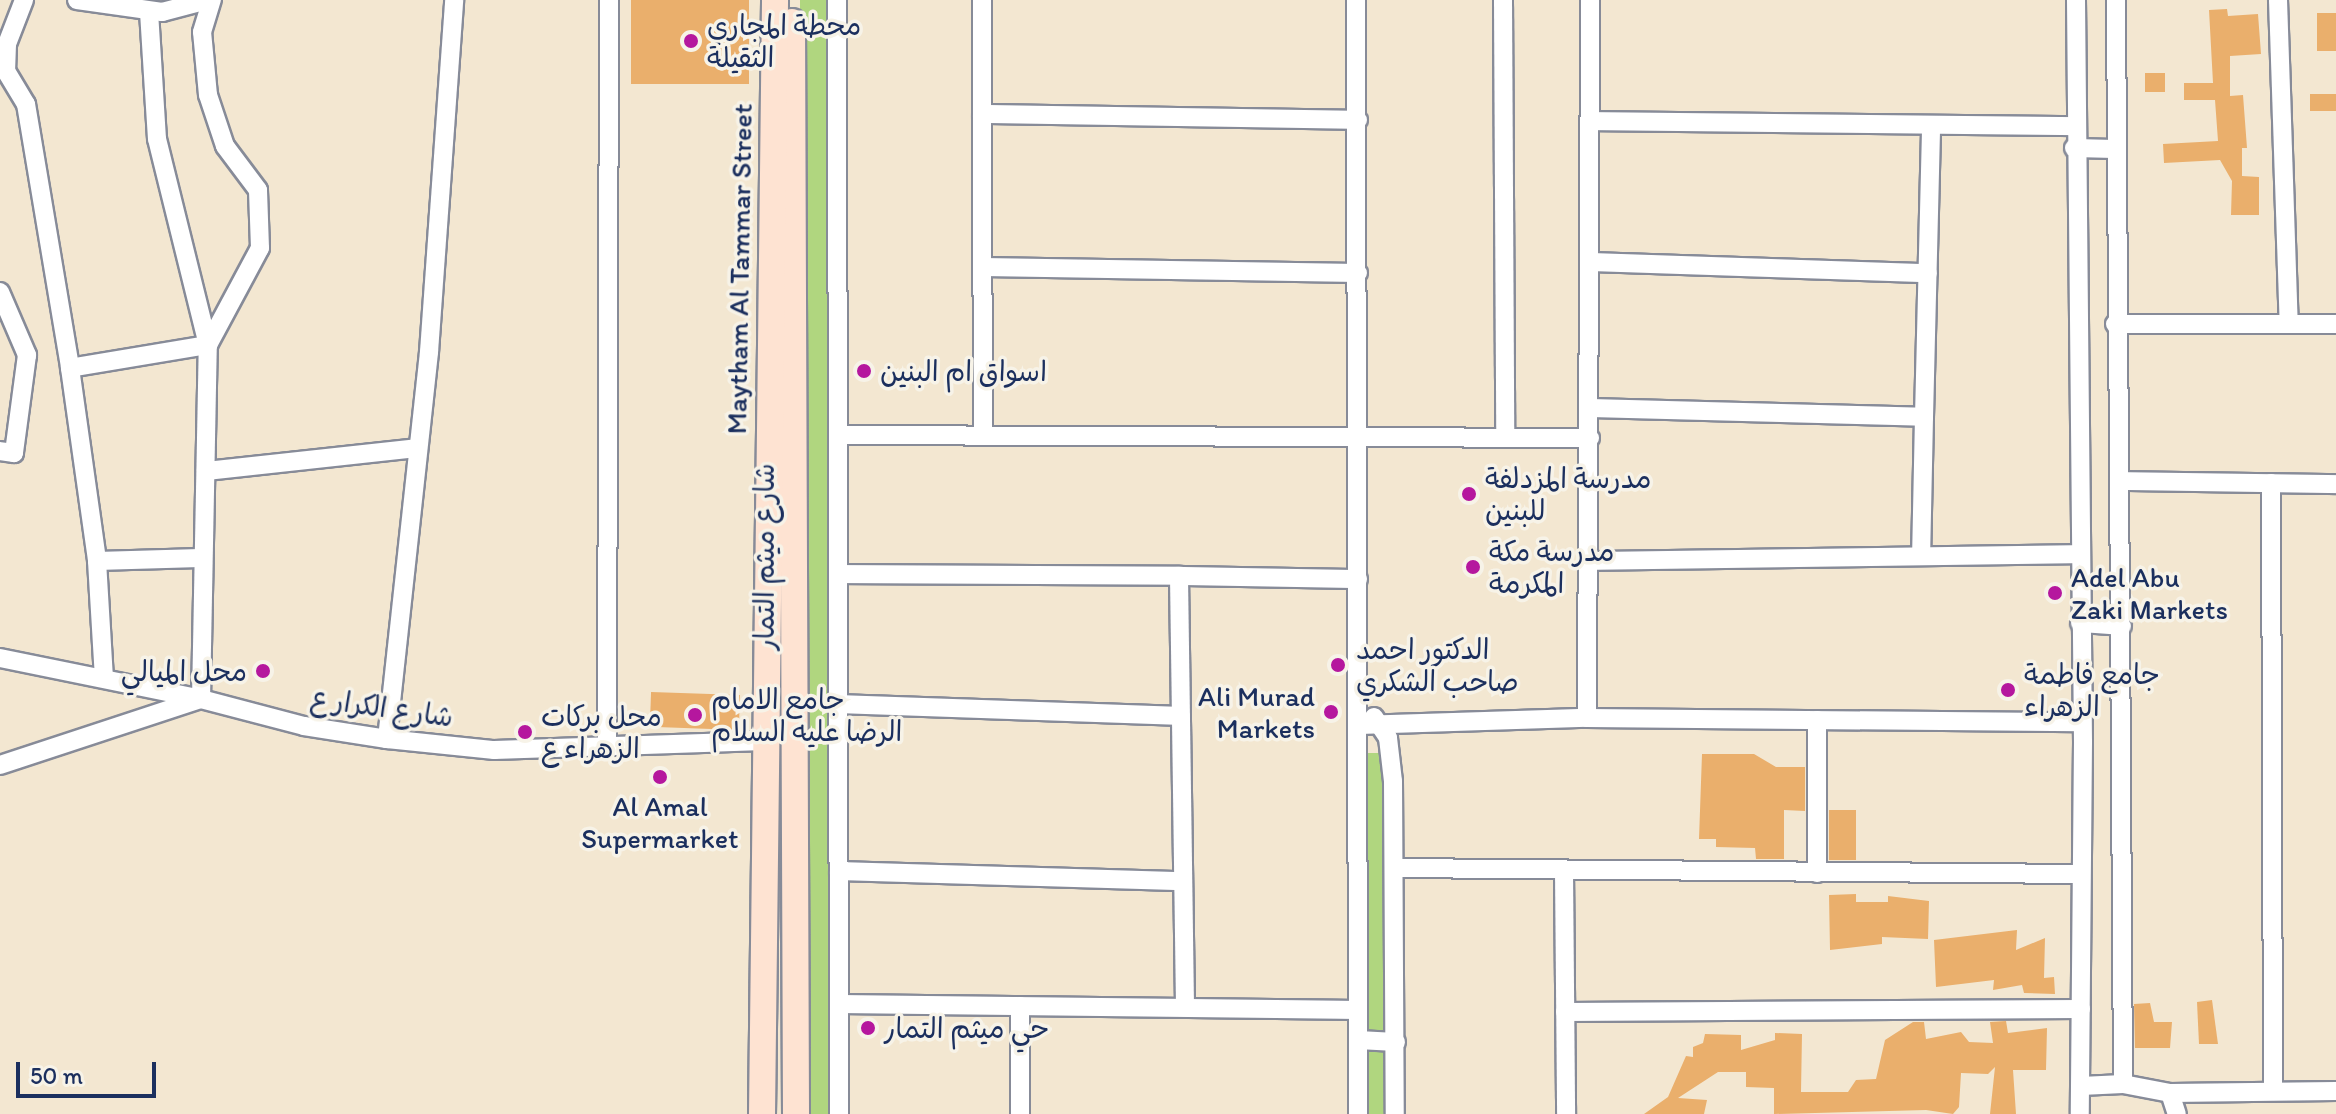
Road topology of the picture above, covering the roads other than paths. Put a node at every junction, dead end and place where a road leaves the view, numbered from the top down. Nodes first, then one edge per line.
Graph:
1 (24, 0) edge
2 (77, 0) edge
3 (210, 0) edge
4 (454, 0) edge
5 (609, 0) edge
6 (775, 0) edge
7 (792, 0) edge
8 (837, 0) edge
9 (982, 0) edge
10 (1356, 0) edge
11 (1503, 0) edge
12 (1590, 0) edge
13 (2076, 0) edge
14 (2116, 0) edge
15 (2278, 0) edge
16 (149, 12) junction
17 (982, 114) junction
18 (1358, 120) junction
19 (1592, 121) junction
20 (1931, 126) junction
21 (2075, 126) junction
22 (2074, 148) junction
23 (2115, 149) junction
24 (1591, 262) junction
25 (983, 267) junction
26 (1358, 273) junction
27 (1928, 273) junction
28 (0, 292) edge
29 (2115, 324) junction
30 (2289, 324) junction
31 (2336, 324) edge
32 (208, 345) junction
33 (70, 368) junction
34 (1590, 408) junction
35 (1924, 417) junction
36 (838, 435) junction
37 (983, 436) junction
38 (1505, 436) junction
39 (1590, 438) junction
40 (1358, 439) junction
41 (417, 448) junction
42 (0, 451) edge
43 (206, 471) junction
44 (2121, 481) junction
45 (2271, 483) junction
46 (2336, 484) edge
47 (2080, 554) junction
48 (1921, 556) junction
49 (200, 558) junction
50 (97, 561) junction
51 (1589, 561) junction
52 (839, 574) junction
53 (1179, 576) junction
54 (1358, 579) junction
55 (2080, 623) junction
56 (2122, 626) junction
57 (0, 658) edge
58 (104, 678) junction
59 (201, 699) junction
60 (1359, 700) junction
61 (839, 704) junction
62 (1181, 716) junction
63 (1587, 718) junction
64 (1817, 720) junction
65 (2081, 722) junction
66 (1359, 725) junction
67 (1380, 725) junction
68 (387, 739) junction
69 (764, 741) junction
70 (607, 745) junction
71 (0, 765) edge
72 (1394, 868) junction
73 (839, 871) junction
74 (1564, 871) junction
75 (1817, 873) junction
76 (2079, 874) junction
77 (1183, 881) junction
78 (839, 1004) junction
79 (1020, 1006) junction
80 (1185, 1006) junction
81 (2081, 1009) junction
82 (1358, 1010) junction
83 (1565, 1012) junction
84 (1358, 1040) junction
85 (1396, 1042) junction
86 (2123, 1084) junction
87 (2081, 1086) junction
88 (2273, 1091) junction
89 (2336, 1091) edge
90 (2170, 1093) junction
91 (762, 1114) edge
92 (796, 1114) edge
93 (839, 1114) edge
94 (1020, 1114) edge
95 (1358, 1114) edge
96 (1395, 1114) edge
97 (1566, 1114) edge
98 (2080, 1114) edge
99 (2177, 1114) edge

1 - 33 street
2 - 16 street
3 - 16 street
3 - 32 street
4 - 41 street
5 - 70 street
6 - 69 street, شارع ميثم التمار
7 - 92 street, شارع ميثم التمار
8 - 36 street
9 - 17 street
10 - 18 street
11 - 38 street
12 - 19 street
13 - 21 street
14 - 23 street
15 - 30 street
16 - 32 street
17 - 18 street
17 - 25 street
18 - 26 street
19 - 20 street
19 - 24 street
20 - 21 street
20 - 27 street
21 - 22 street
22 - 23 street
22 - 47 street
23 - 29 street
24 - 27 street
24 - 34 street
25 - 26 street
25 - 37 street
26 - 40 street
27 - 35 street
28 - 42 street
29 - 30 street
29 - 44 street
30 - 31 street
32 - 33 street
32 - 43 street
33 - 50 street
34 - 35 street
34 - 39 street
35 - 48 street
36 - 37 street
36 - 52 street
37 - 40 street
38 - 39 street
38 - 40 street
39 - 51 street
40 - 54 street
41 - 43 street
41 - 68 street
43 - 49 street
44 - 45 street
44 - 56 street
45 - 46 street
45 - 88 street
47 - 48 street
47 - 55 street
48 - 51 street
49 - 50 street
49 - 59 street
50 - 58 street
51 - 63 street
52 - 53 street
52 - 61 street
53 - 54 street
53 - 62 street
54 - 60 street
55 - 56 street
55 - 65 street
56 - 86 street
57 - 58 street, شارع الكرار ع
58 - 59 street, شارع الكرار ع
59 - 68 street, شارع الكرار ع
59 - 71 street
60 - 66 street
60 - 67 street
61 - 62 street
61 - 73 street
62 - 77 street
63 - 64 street
63 - 67 street
64 - 65 street
64 - 75 street
65 - 76 street
66 - 67 street
66 - 82 street
67 - 72 street
68 - 70 street, شارع الكرار ع
69 - 70 street, شارع الكرار ع
69 - 91 street
72 - 74 street
72 - 85 street
73 - 77 street
73 - 78 street
74 - 75 street
74 - 83 street
75 - 76 street
76 - 81 street
77 - 80 street
78 - 79 street
78 - 93 street
79 - 80 street
79 - 94 street
80 - 82 street
81 - 83 street
81 - 87 street
82 - 84 street
83 - 97 street
84 - 85 street
84 - 95 street
85 - 96 street
86 - 87 street
86 - 90 street
87 - 98 street
88 - 89 street
88 - 90 street
90 - 99 street

